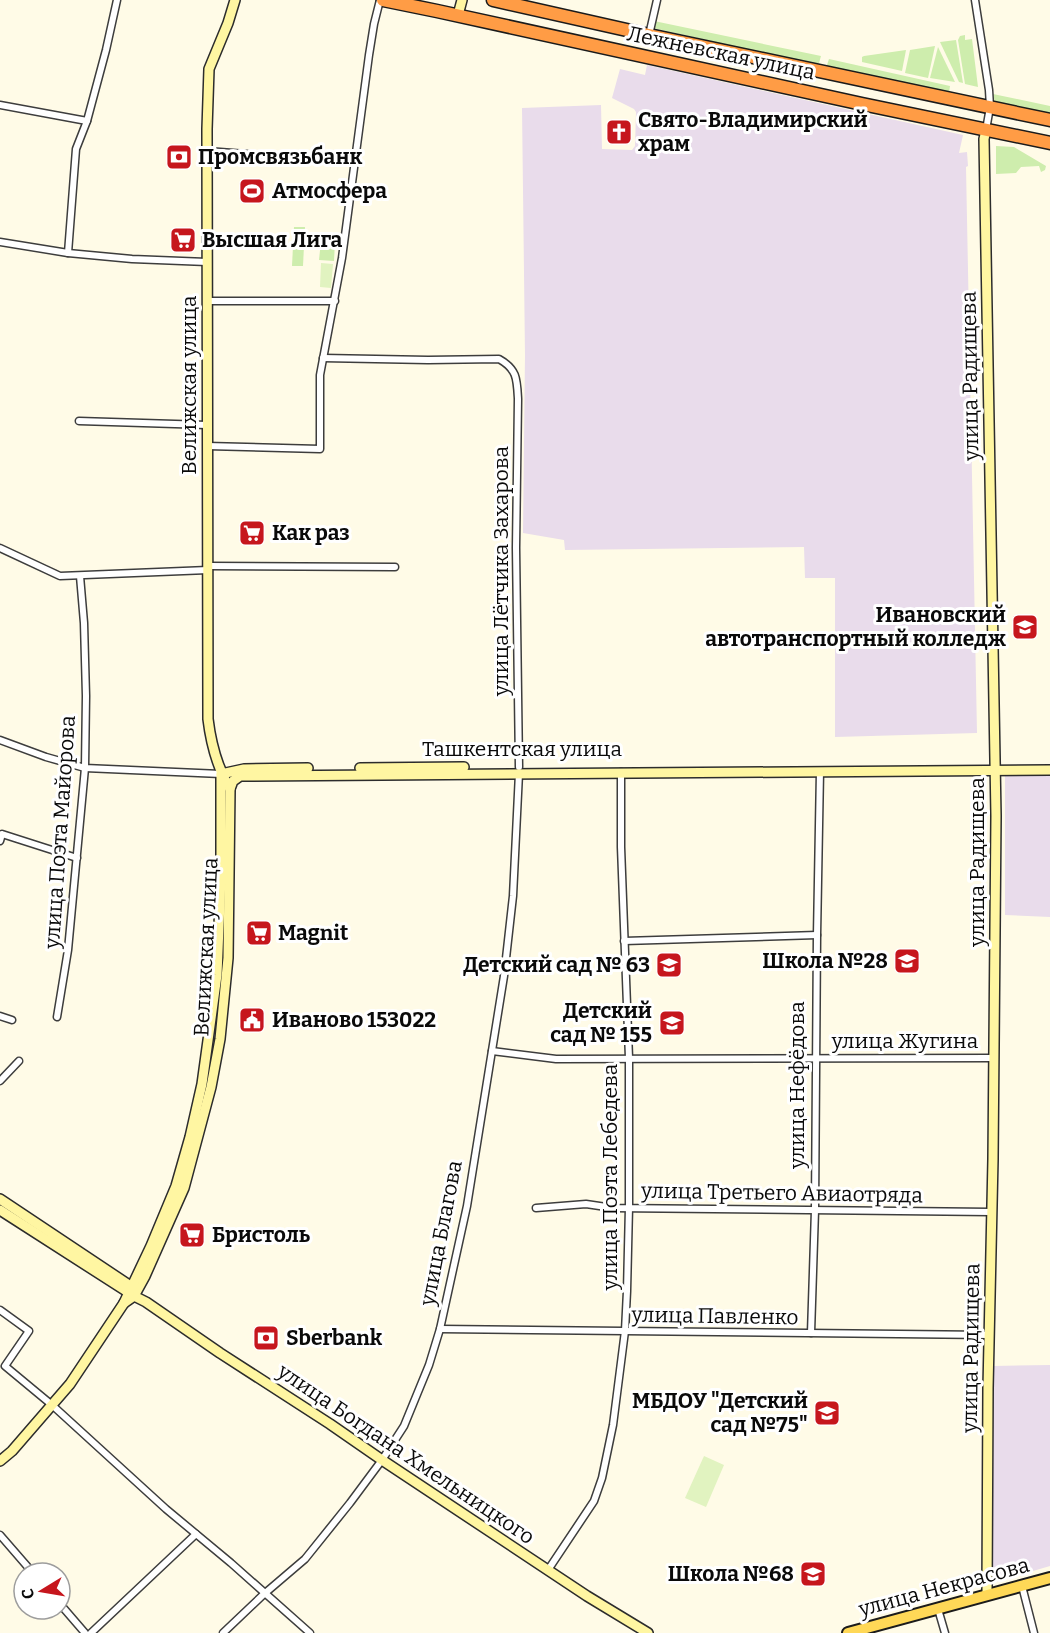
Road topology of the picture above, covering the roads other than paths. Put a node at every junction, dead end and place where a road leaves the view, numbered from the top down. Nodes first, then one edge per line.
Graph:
1 (117, 0) edge
2 (235, 0) edge
3 (382, 0) edge
4 (462, 0) edge
5 (493, 0) edge
6 (657, 0) edge
7 (975, 0) edge
8 (458, 15) junction
9 (649, 35) junction
10 (0, 105) edge
11 (990, 107) junction
12 (1050, 120) edge
13 (87, 121) junction
14 (986, 130) junction
15 (1050, 143) edge
16 (207, 152) junction
17 (355, 162) junction
18 (0, 242) edge
19 (68, 253) junction
20 (207, 262) junction
21 (335, 300) junction
22 (207, 301) junction
23 (323, 358) junction
24 (80, 421) dead end
25 (207, 425) junction
26 (207, 446) junction
27 (0, 548) edge
28 (395, 567) dead end
29 (208, 568) junction
30 (80, 576) junction
31 (0, 740) edge
32 (1050, 764) edge
33 (995, 767) junction
34 (85, 768) junction
35 (820, 768) junction
36 (620, 769) junction
37 (519, 770) junction
38 (1050, 770) edge
39 (224, 783) junction
40 (1, 838) edge
41 (77, 858) junction
42 (817, 935) junction
43 (624, 941) junction
44 (0, 1016) edge
45 (57, 1017) dead end
46 (12, 1020) dead end
47 (492, 1051) junction
48 (629, 1058) junction
49 (815, 1058) junction
50 (994, 1058) junction
51 (19, 1060) dead end
52 (0, 1081) edge
53 (0, 1199) edge
54 (629, 1207) junction
55 (536, 1208) dead end
56 (0, 1210) edge
57 (815, 1210) junction
58 (991, 1212) junction
59 (132, 1291) junction
60 (0, 1310) edge
61 (440, 1329) junction
62 (625, 1331) junction
63 (811, 1333) junction
64 (989, 1335) junction
65 (52, 1405) junction
66 (382, 1460) junction
67 (0, 1461) edge
68 (196, 1534) junction
69 (0, 1535) edge
70 (23, 1561) edge
71 (548, 1570) junction
72 (1050, 1578) edge
73 (1022, 1586) junction
74 (264, 1593) junction
75 (987, 1594) junction
76 (938, 1609) junction
77 (72, 1618) edge
78 (85, 1633) edge
79 (91, 1633) edge
80 (223, 1633) edge
81 (310, 1633) edge
82 (648, 1633) edge
83 (851, 1633) edge
84 (945, 1633) edge
85 (1034, 1633) edge

1 - 13 street
2 - 16 main road, Велижская улица
3 - 8 highway, Лежневская улица
3 - 17 street
4 - 8 main road
5 - 9 highway, Лежневская улица
6 - 9 street
7 - 11 street
8 - 14 highway, Лежневская улица
9 - 11 highway, Лежневская улица
10 - 13 street
11 - 12 highway, Лежневская улица
11 - 14 street
13 - 19 street
14 - 15 highway, Лежневская улица
14 - 33 main road, улица Радищева
16 - 17 street
16 - 20 main road, Велижская улица
17 - 21 street
18 - 19 street
19 - 20 street
20 - 22 main road, Велижская улица
21 - 22 street
21 - 23 street
22 - 25 main road, Велижская улица
23 - 26 street
23 - 37 street, улица Лётчика Захарова
24 - 25 street
25 - 26 main road, Велижская улица
26 - 29 main road, Велижская улица
27 - 30 street
28 - 29 street
29 - 30 street
29 - 39 main road, Велижская улица
30 - 34 street, улица Поэта Майорова
31 - 34 street, Ташкентская улица
32 - 33 main road, Ташкентская улица
33 - 35 main road, Ташкентская улица
33 - 38 main road, Ташкентская улица
33 - 50 main road, улица Радищева
34 - 39 street, Ташкентская улица
34 - 41 street, улица Поэта Майорова
35 - 36 main road, Ташкентская улица
35 - 42 street, улица Нефёдова
36 - 37 main road, Ташкентская улица
36 - 43 street, улица Поэта Лебедева
37 - 39 main road, Ташкентская улица
37 - 39 main road, Ташкентская улица
37 - 47 street, улица Благова
39 - 59 main road, Велижская улица
40 - 41 street
41 - 45 street, улица Поэта Майорова
42 - 43 street
42 - 49 street, улица Нефёдова
43 - 48 street, улица Поэта Лебедева
44 - 46 street
47 - 48 street, улица Жугина
47 - 61 street, улица Благова
48 - 49 street, улица Жугина
48 - 54 street, улица Поэта Лебедева
49 - 50 street, улица Жугина
49 - 57 street, улица Нефёдова
50 - 58 main road, улица Радищева
51 - 52 street
53 - 59 main road, улица Богдана Хмельницкого
54 - 55 street, улица Третьего Авиаотряда
54 - 57 street, улица Третьего Авиаотряда
54 - 62 street, улица Поэта Лебедева
56 - 59 main road, улица Богдана Хмельницкого
57 - 58 street, улица Третьего Авиаотряда
57 - 63 street, улица Нефёдова
58 - 64 main road, улица Радищева
59 - 65 main road
59 - 66 main road, улица Богдана Хмельницкого
60 - 65 street
61 - 62 street, улица Павленко
61 - 66 street, улица Благова
62 - 63 street, улица Павленко
62 - 71 street, улица Поэта Лебедева
63 - 64 street, улица Павленко
64 - 75 main road, улица Радищева
65 - 67 main road
65 - 68 street
66 - 71 main road, улица Богдана Хмельницкого
66 - 74 street, улица Благова
68 - 74 street
68 - 79 street
69 - 70 street
71 - 82 main road, улица Богдана Хмельницкого
72 - 73 main road, улица Некрасова
73 - 75 main road, улица Некрасова
73 - 85 street
74 - 80 street, улица Благова
74 - 81 street
75 - 76 main road, улица Некрасова
76 - 83 main road, улица Некрасова
76 - 84 street
77 - 78 street

